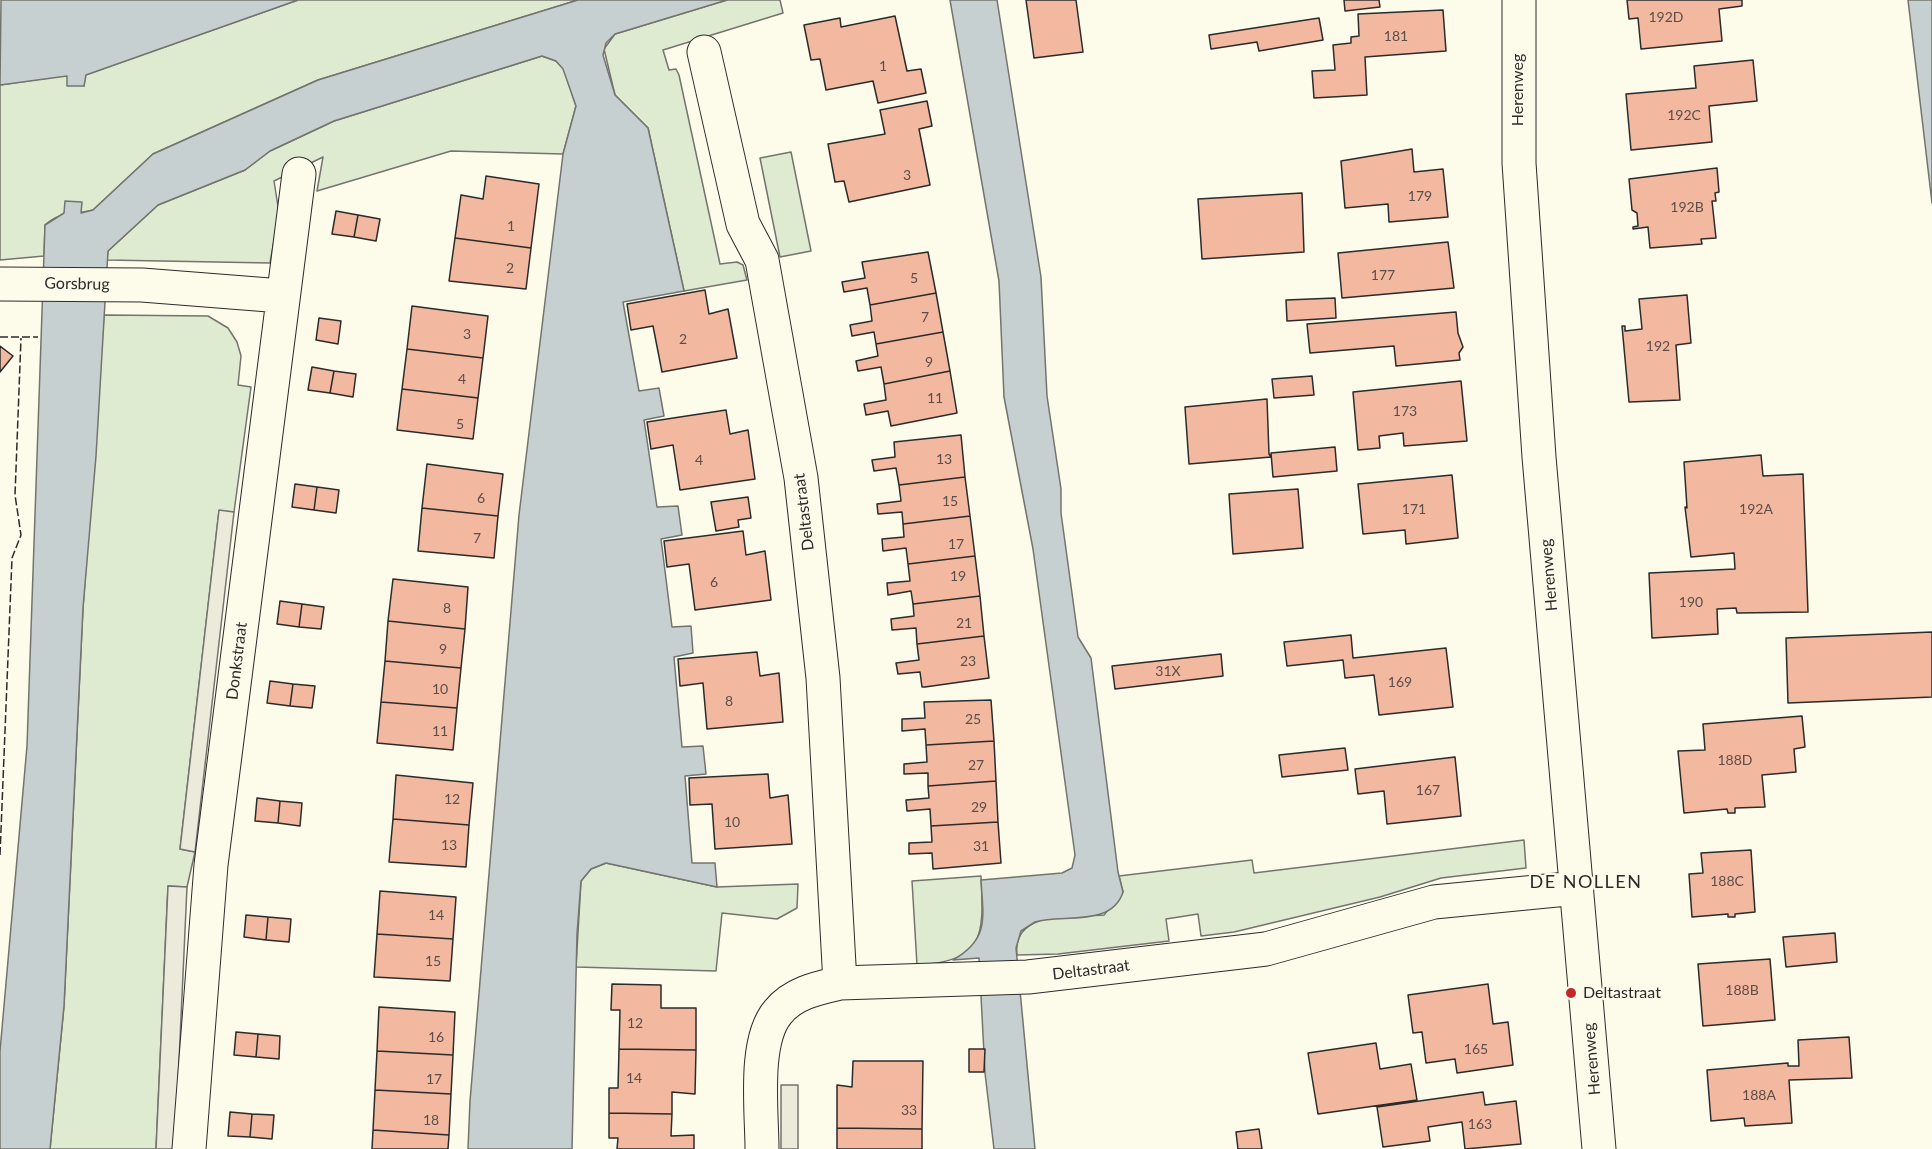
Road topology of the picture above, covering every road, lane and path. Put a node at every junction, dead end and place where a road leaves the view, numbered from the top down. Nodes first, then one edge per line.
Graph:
1 (1519, 0) edge
2 (704, 52) dead end
3 (299, 174) dead end
4 (6, 283) edge
5 (282, 296) junction
6 (1577, 888) junction
7 (840, 983) junction
8 (189, 1149) edge
9 (762, 1149) edge
10 (1599, 1149) edge

1 - 6 street, Herenweg
2 - 7 street, Deltastraat
3 - 5 street, Donkstraat
4 - 5 street, Gorsbrug
5 - 8 street, Donkstraat
6 - 7 street, Deltastraat
6 - 10 street, Herenweg
7 - 9 street

